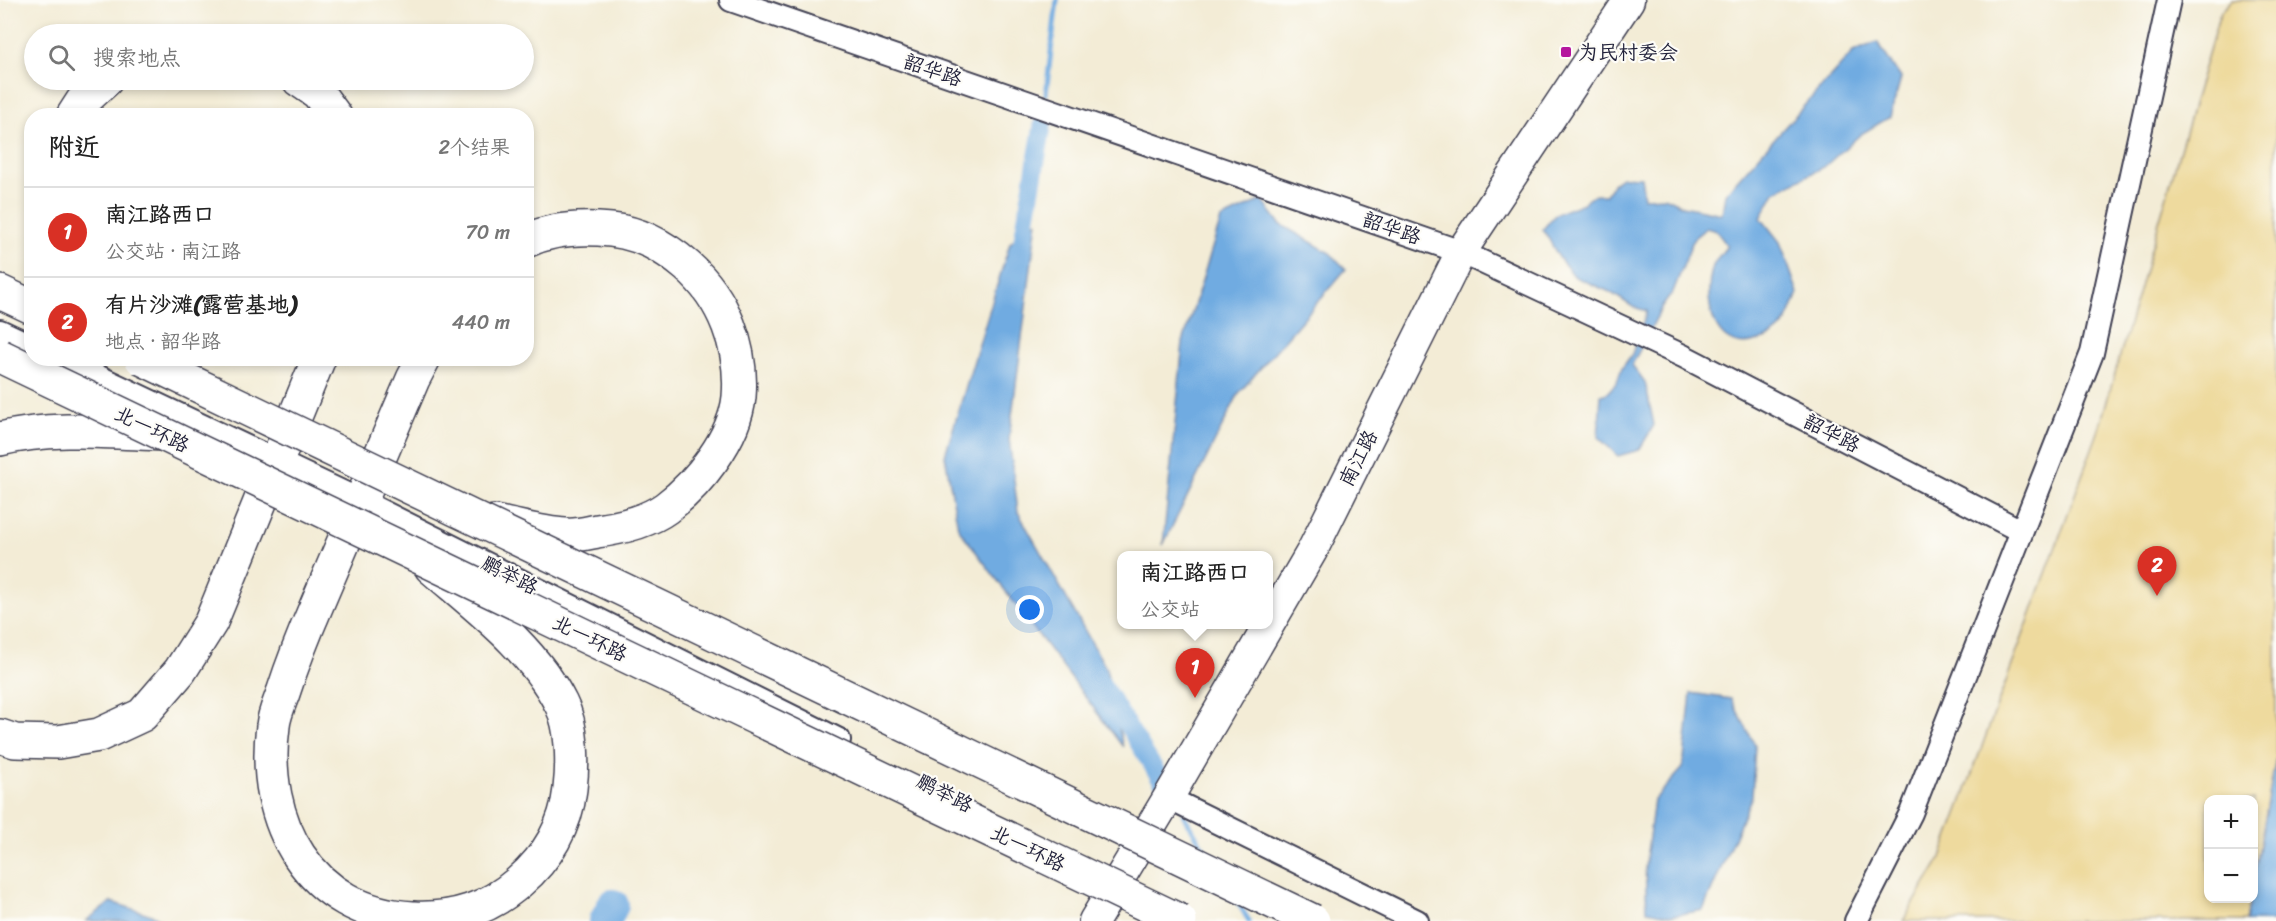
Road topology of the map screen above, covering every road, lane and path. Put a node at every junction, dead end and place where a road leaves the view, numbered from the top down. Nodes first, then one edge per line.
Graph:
1 (731, 0) edge
2 (1629, 0) edge
3 (2169, 0) edge
4 (95, 90) edge
5 (314, 90) edge
6 (78, 108) edge
7 (329, 108) edge
8 (534, 237) edge
9 (1461, 252) junction
10 (0, 292) edge
11 (24, 303) edge
12 (0, 331) edge
13 (24, 342) edge
14 (0, 356) edge
15 (76, 366) edge
16 (158, 366) edge
17 (167, 366) edge
18 (316, 366) edge
19 (420, 366) edge
20 (185, 379) junction
21 (162, 434) junction
22 (0, 439) edge
23 (276, 460) junction
24 (361, 501) junction
25 (474, 518) junction
26 (2021, 531) junction
27 (421, 557) junction
28 (1273, 618) edge
29 (1267, 629) edge
30 (0, 735) edge
31 (1168, 798) junction
32 (1119, 880) junction
33 (1094, 921) edge
34 (1180, 921) edge
35 (1313, 921) edge
36 (1418, 921) edge
37 (1856, 921) edge

1 - 9 street, 韶华路
2 - 9 main road, 南江路
3 - 26 street
4 - 6 highway
5 - 7 highway
8 - 25 highway, bridge
9 - 26 street, 韶华路
9 - 28 main road, 南江路
10 - 11 highway
12 - 13 street
14 - 21 highway, 北一环路, bridge
15 - 23 street, 鹏举路
16 - 20 highway, bridge
17 - 20 highway, bridge
18 - 23 highway
19 - 24 highway
20 - 25 highway, bridge
21 - 22 highway
21 - 27 highway, 北一环路, bridge
23 - 24 street, 鹏举路
23 - 30 highway
24 - 27 highway, bridge
24 - 32 street, 鹏举路
25 - 35 highway, bridge
26 - 37 street
27 - 34 highway, 北一环路, bridge
29 - 31 main road, 南江路
31 - 32 main road, 南江路
31 - 36 street
32 - 33 main road, 南江路

